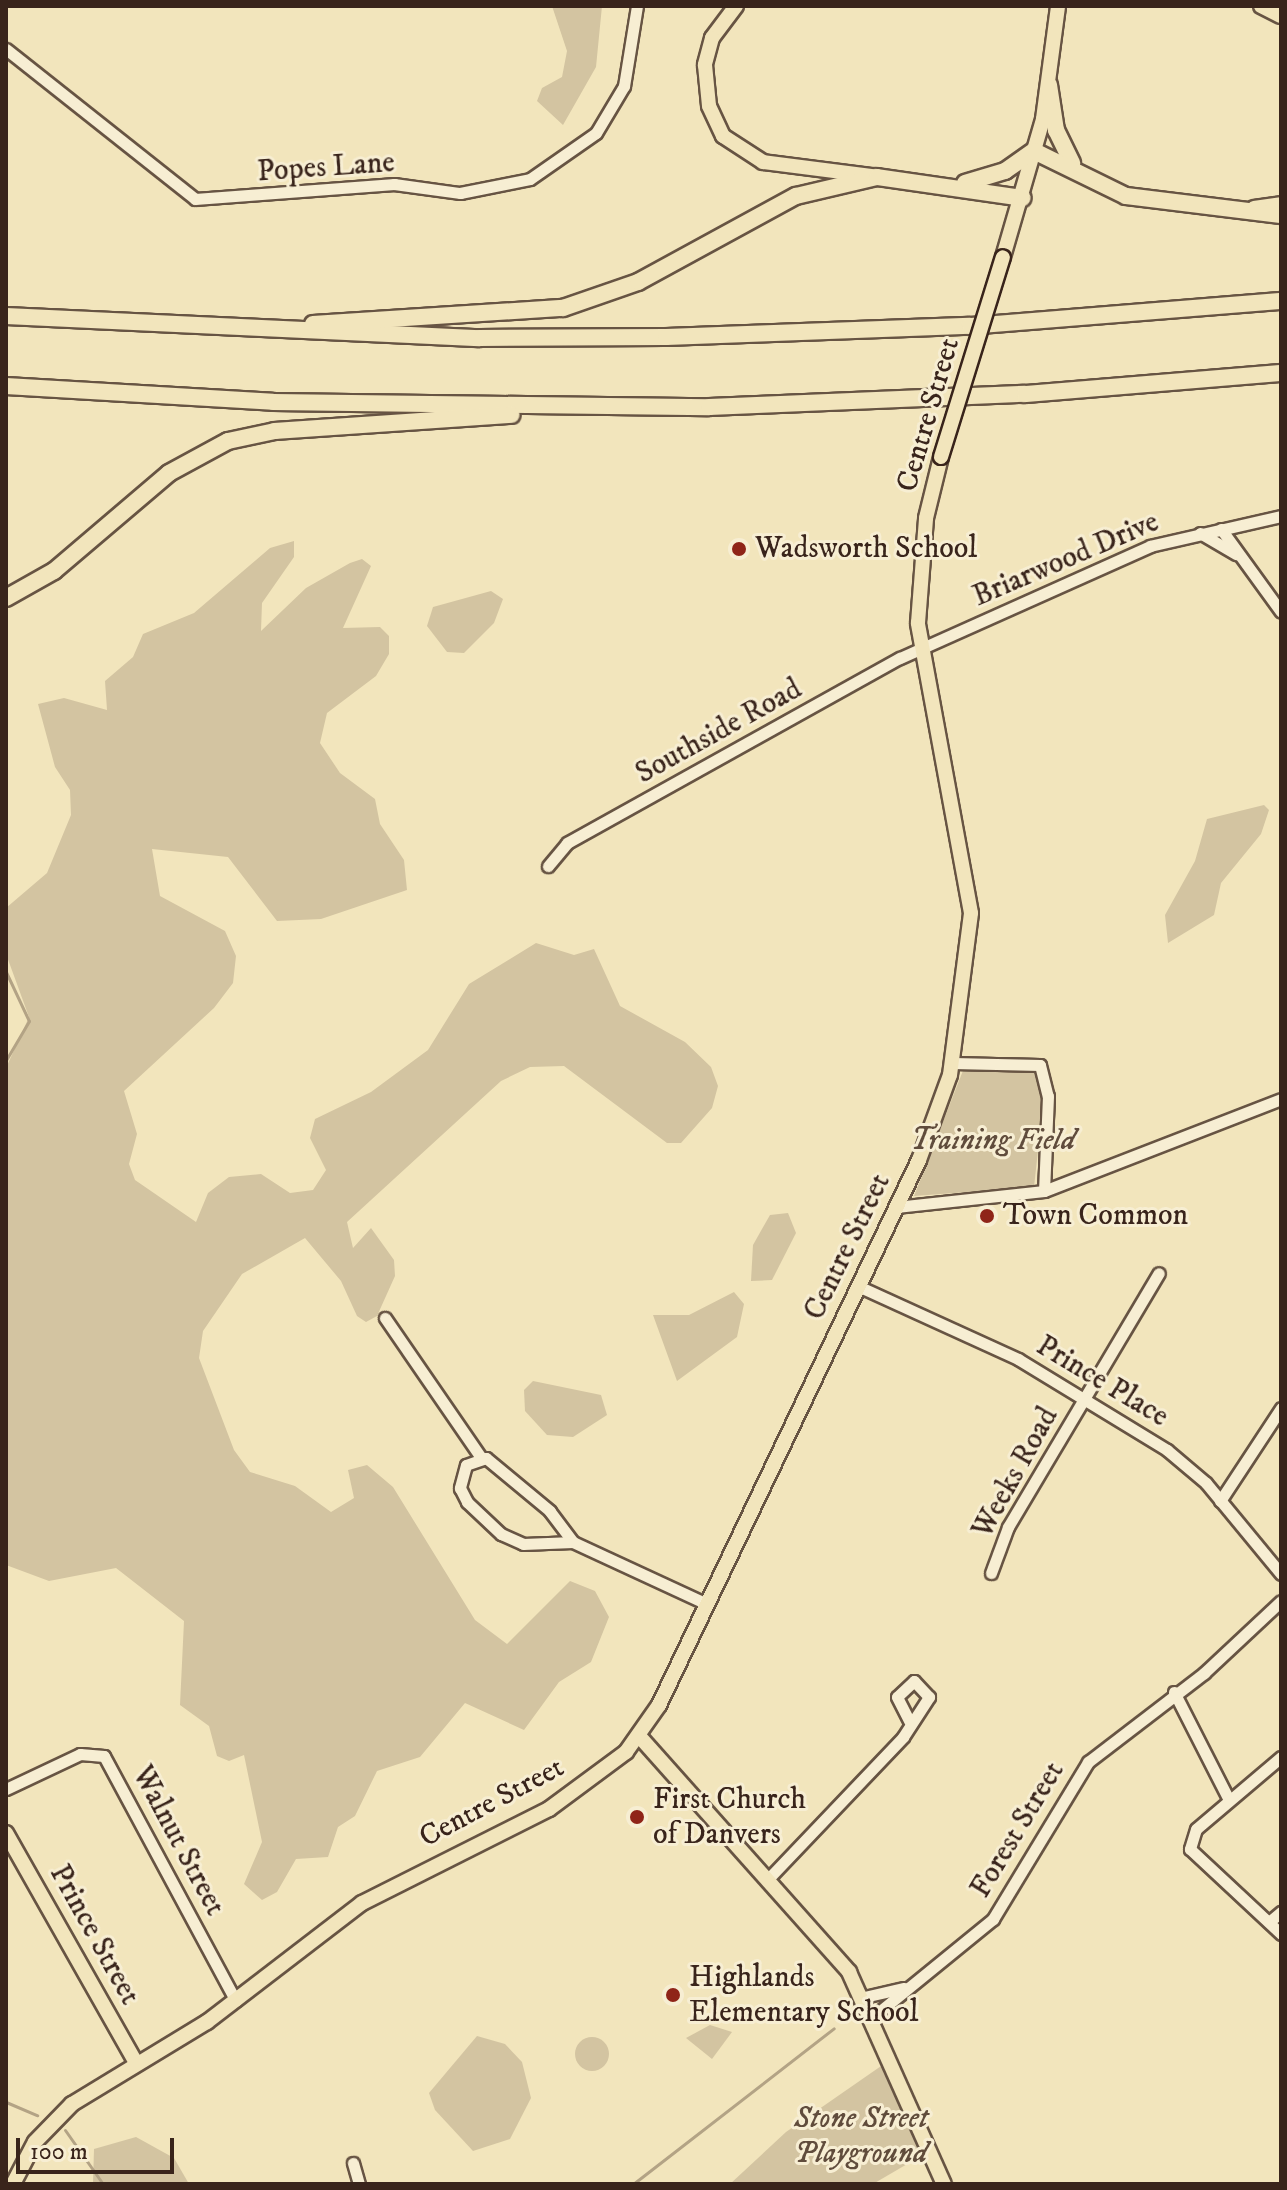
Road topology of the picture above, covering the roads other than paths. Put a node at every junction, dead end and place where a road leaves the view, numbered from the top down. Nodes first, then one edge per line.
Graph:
1 (637, 6) edge
2 (736, 6) edge
3 (1058, 6) edge
4 (1261, 6) edge
5 (1281, 16) edge
6 (6, 49) edge
7 (1049, 85) junction
8 (1034, 151) junction
9 (1073, 164) junction
10 (877, 177) junction
11 (955, 185) junction
12 (1022, 198) junction
13 (1281, 204) edge
14 (1238, 210) junction
15 (1281, 215) edge
16 (1281, 301) edge
17 (6, 316) edge
18 (211, 330) junction
19 (1281, 373) edge
20 (6, 386) edge
21 (569, 408) junction
22 (1281, 516) edge
23 (1221, 529) junction
24 (1200, 533) junction
25 (1236, 554) junction
26 (6, 598) edge
27 (1281, 612) edge
28 (920, 649) junction
29 (548, 866) dead end
30 (953, 1063) junction
31 (1281, 1099) edge
32 (1044, 1191) junction
33 (896, 1207) junction
34 (1159, 1273) dead end
35 (858, 1286) junction
36 (385, 1318) dead end
37 (1085, 1400) junction
38 (1281, 1408) edge
39 (480, 1456) junction
40 (1220, 1501) junction
41 (573, 1542) junction
42 (991, 1573) dead end
43 (1281, 1574) edge
44 (1281, 1601) edge
45 (707, 1604) junction
46 (1174, 1692) junction
47 (909, 1721) dead end
48 (639, 1736) junction
49 (1281, 1757) edge
50 (6, 1789) edge
51 (1229, 1800) junction
52 (6, 1833) edge
53 (768, 1879) junction
54 (1281, 1912) edge
55 (1269, 1922) junction
56 (1281, 1934) edge
57 (904, 1988) junction
58 (864, 1997) junction
59 (236, 2001) junction
60 (874, 2016) junction
61 (136, 2063) junction
62 (353, 2163) dead end
63 (11, 2184) edge
64 (359, 2184) edge
65 (944, 2184) edge

1 - 6 street, Popes Lane
2 - 10 main road
3 - 7 main road, Centre Street
4 - 5 main road
7 - 8 main road, Centre Street
7 - 9 highway
8 - 9 highway
8 - 11 highway
8 - 12 main road, Centre Street
9 - 14 highway
10 - 11 highway
10 - 18 highway
11 - 12 highway
12 - 28 main road, Centre Street, bridge
13 - 14 main road
14 - 15 highway
16 - 18 highway
17 - 18 highway
19 - 21 highway
20 - 21 highway
21 - 26 highway
22 - 23 street, Briarwood Drive
23 - 24 street, Briarwood Drive
23 - 25 street
24 - 25 street
24 - 28 street, Briarwood Drive
25 - 27 street
28 - 29 street, Southside Road
28 - 30 main road, Centre Street
30 - 32 street
30 - 33 main road, Centre Street
31 - 32 street
32 - 33 street
33 - 35 main road, Centre Street
34 - 37 street, Weeks Road
35 - 37 street, Prince Place
35 - 45 main road, Centre Street
36 - 39 street
37 - 40 street, Prince Place
37 - 42 street, Weeks Road
38 - 40 street
39 - 41 street
39 - 41 street
40 - 43 street, Prince Place
41 - 45 street
44 - 46 street, Forest Street
45 - 48 main road, Centre Street
46 - 51 street
46 - 57 street, Forest Street
47 - 53 street
48 - 53 main road
48 - 59 main road, Centre Street
49 - 51 street
50 - 59 street, Walnut Street
51 - 55 street
52 - 61 main road, Prince Street
53 - 58 main road
54 - 55 street
55 - 56 street
57 - 58 street, Forest Street
57 - 60 street, Forest Street
58 - 60 main road
59 - 61 main road, Centre Street
60 - 65 main road
61 - 63 main road, Centre Street
62 - 64 street

